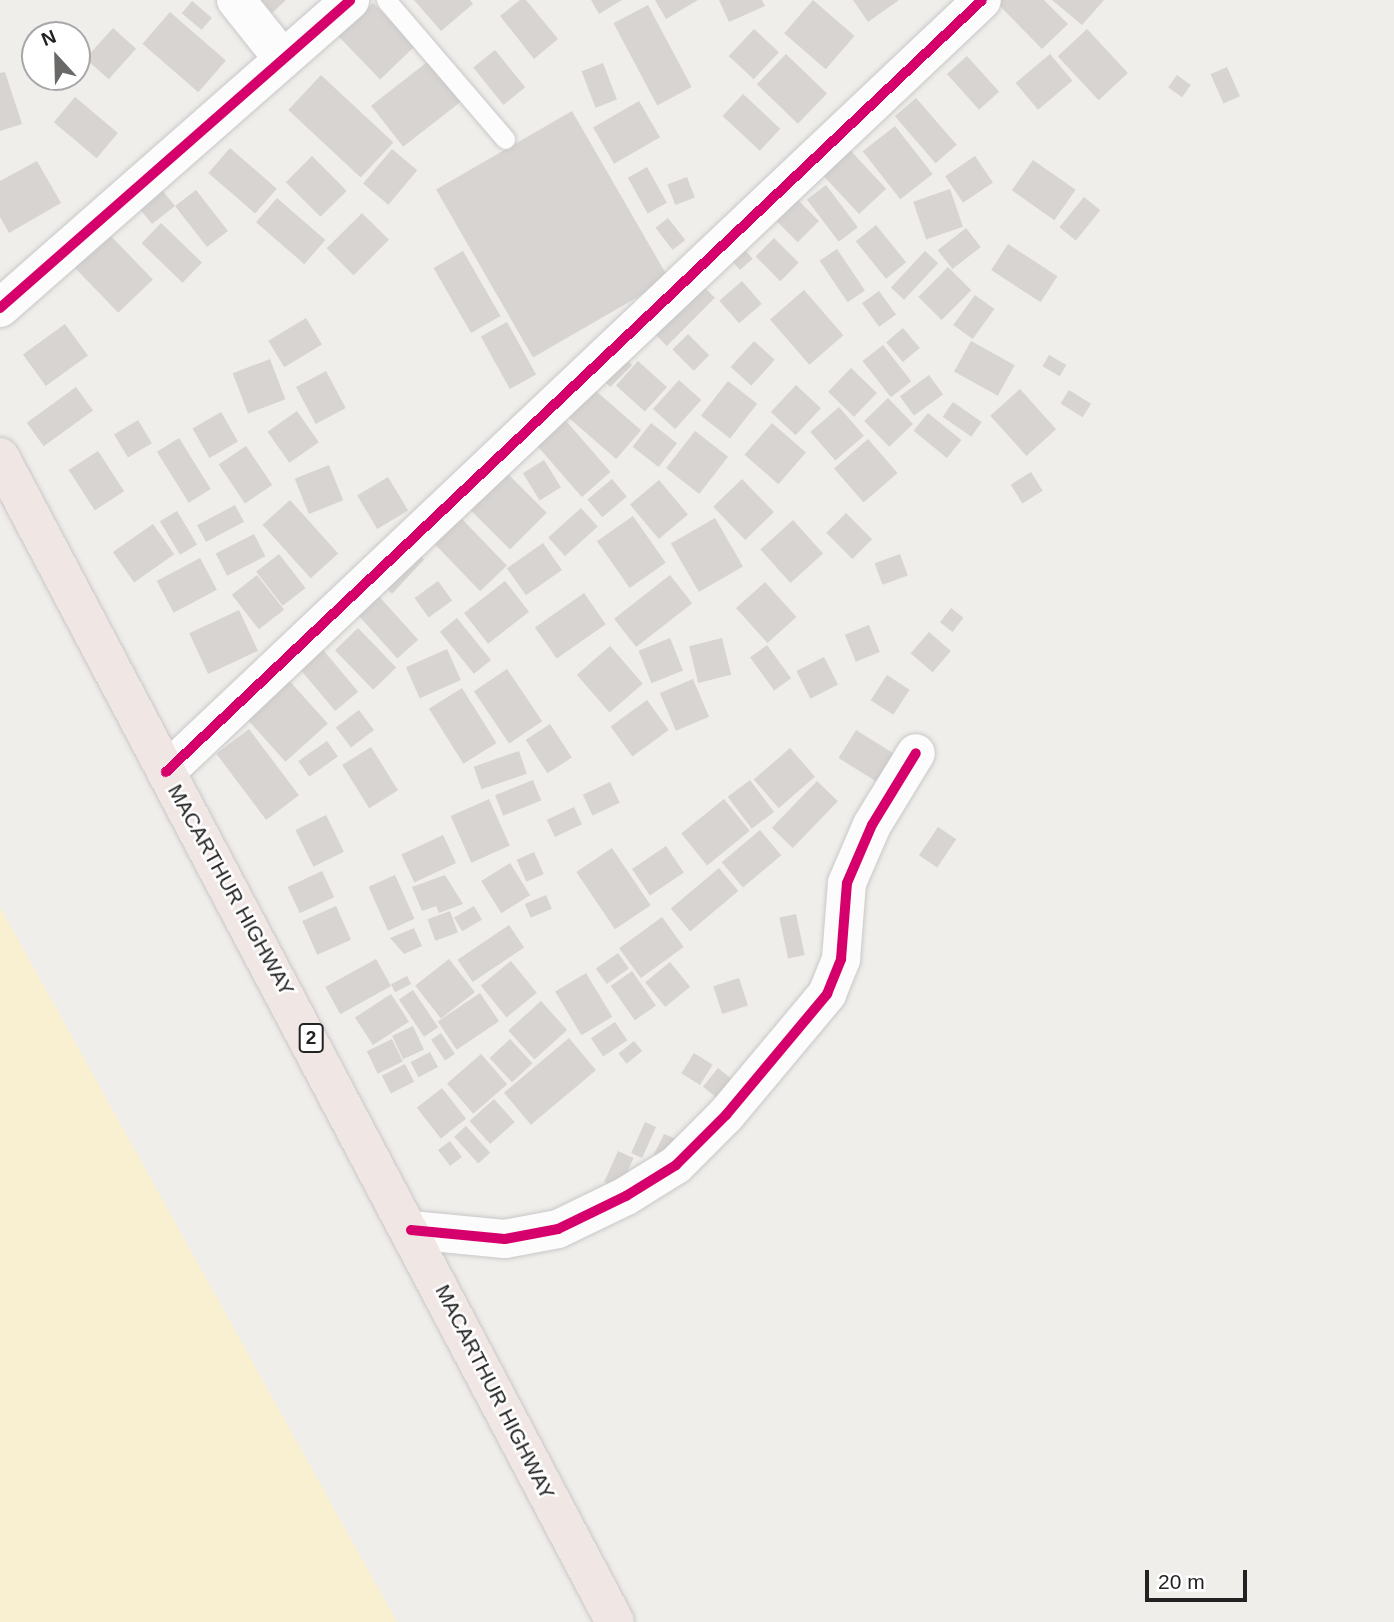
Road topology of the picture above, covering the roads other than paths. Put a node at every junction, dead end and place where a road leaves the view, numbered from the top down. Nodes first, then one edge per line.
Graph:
1 (236, 0) edge
2 (350, 0) edge
3 (386, 0) edge
4 (982, 0) edge
5 (284, 58) junction
6 (505, 139) dead end
7 (0, 308) edge
8 (0, 457) edge
9 (916, 753) dead end
10 (166, 772) junction
11 (411, 1230) junction
12 (615, 1622) edge

1 - 5 street
2 - 5 street
3 - 6 lane
4 - 10 street
5 - 7 street
8 - 10 highway, MACARTHUR HIGHWAY / 2
9 - 11 street
10 - 11 highway, MACARTHUR HIGHWAY / 2
11 - 12 highway, MACARTHUR HIGHWAY / 2

